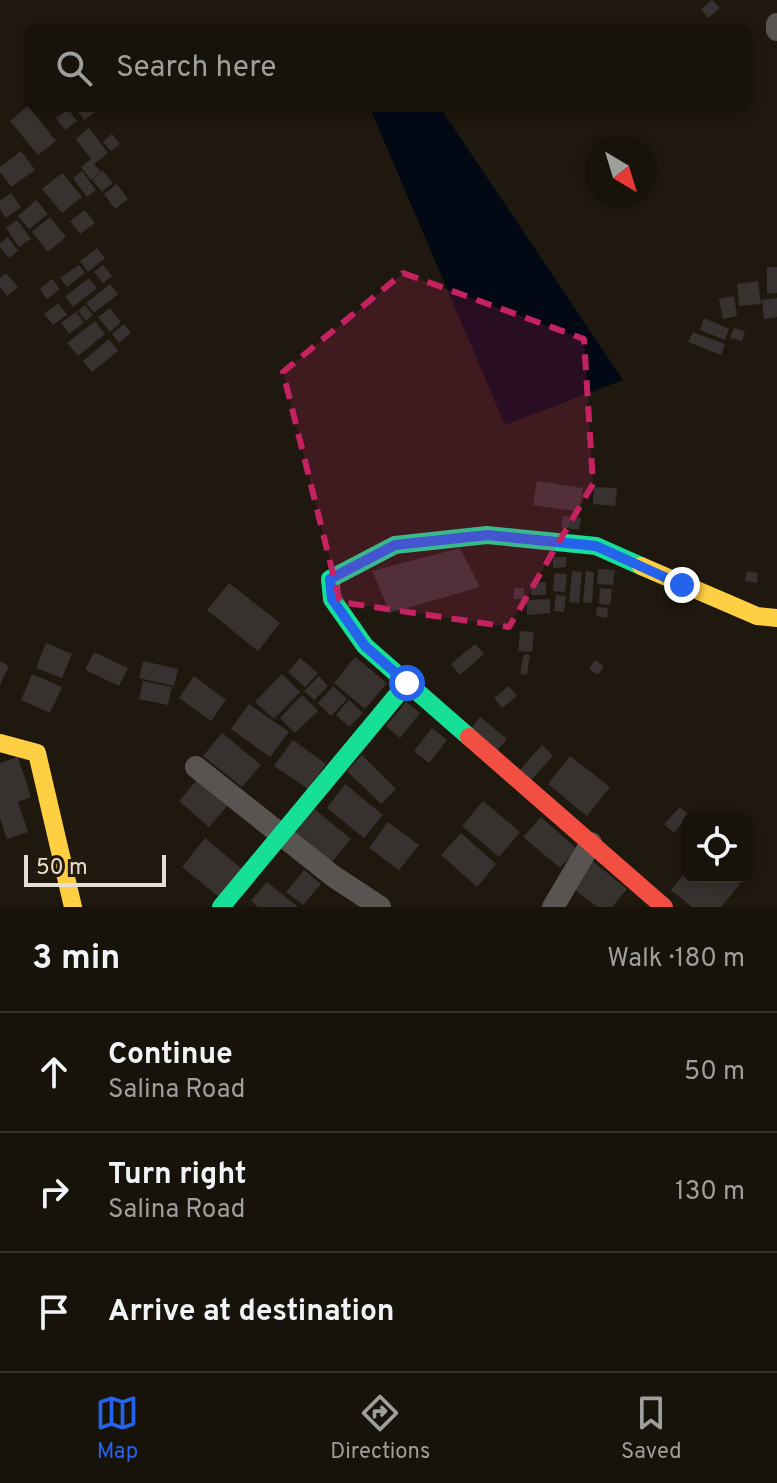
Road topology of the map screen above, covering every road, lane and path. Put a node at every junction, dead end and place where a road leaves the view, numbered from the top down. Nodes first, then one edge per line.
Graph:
1 (777, 24) edge
2 (777, 30) edge
3 (777, 618) edge
4 (407, 683) junction
5 (0, 743) edge
6 (196, 767) dead end
7 (282, 834) junction
8 (591, 843) junction
9 (73, 907) edge
10 (221, 907) edge
11 (380, 907) edge
12 (553, 907) edge
13 (664, 907) edge

1 - 2 street
3 - 4 street
4 - 7 street
4 - 8 street
5 - 9 street
6 - 7 street
7 - 10 street
7 - 11 street
8 - 12 street
8 - 13 street

